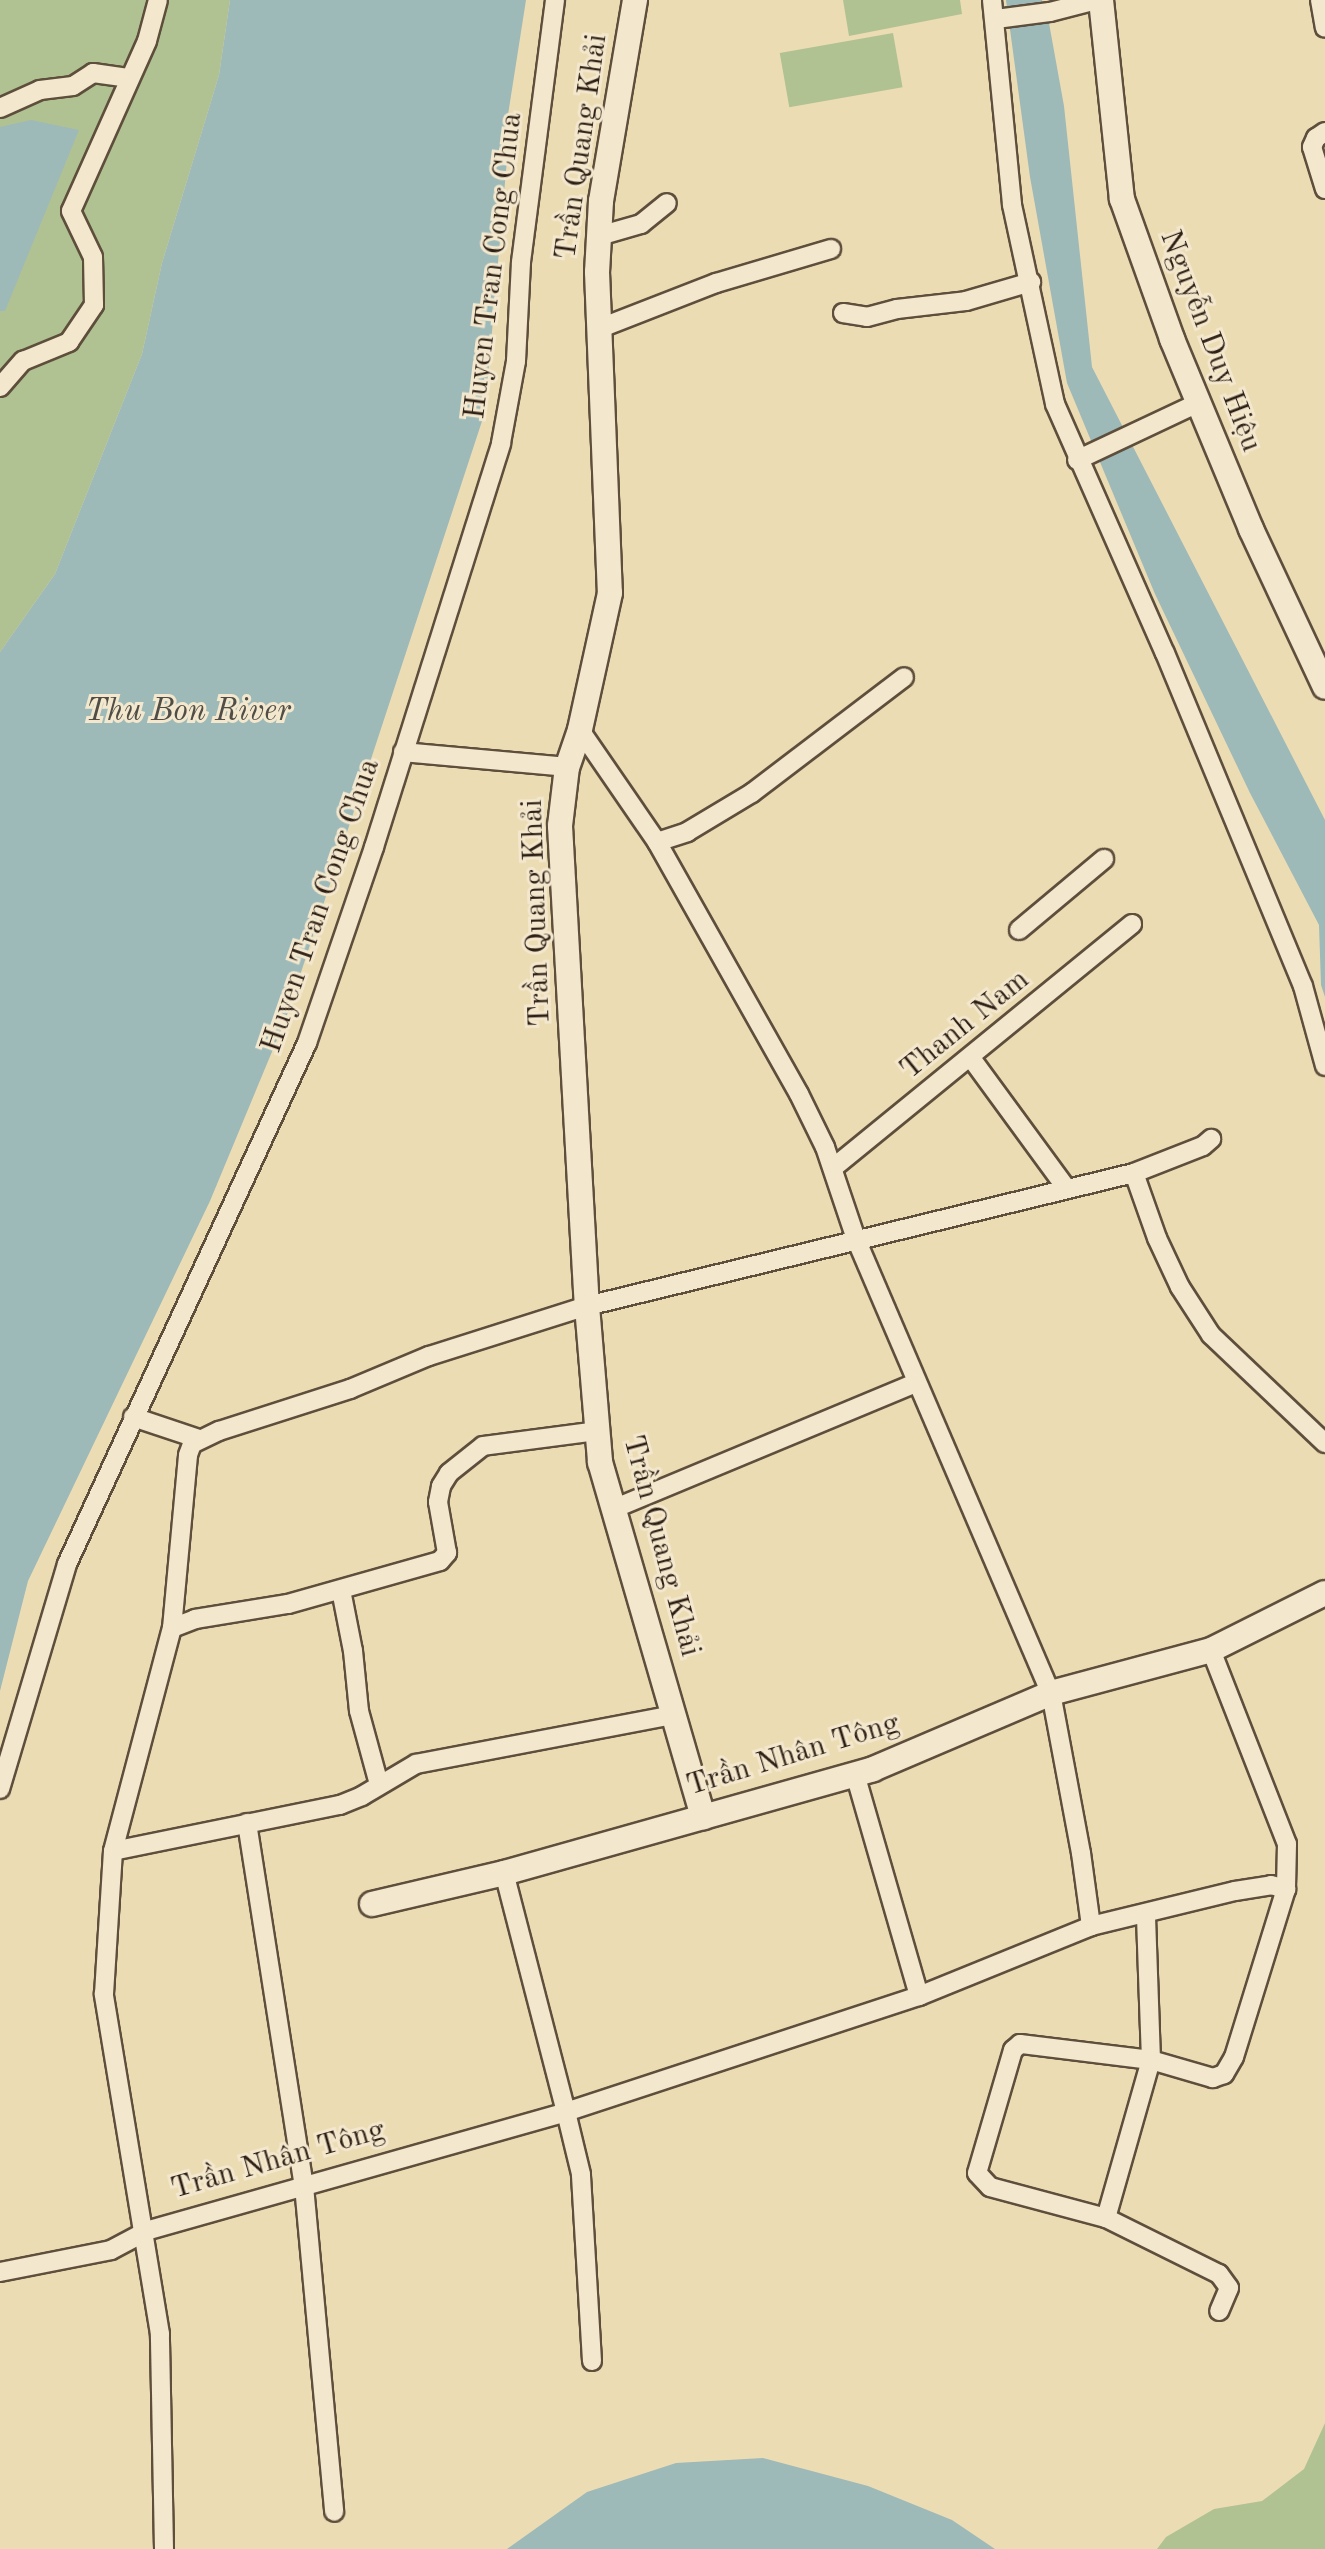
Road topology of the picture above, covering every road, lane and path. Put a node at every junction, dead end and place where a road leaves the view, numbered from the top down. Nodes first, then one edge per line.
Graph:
1 (158, 0) edge
2 (555, 0) edge
3 (635, 0) edge
4 (992, 0) edge
5 (1099, 0) edge
6 (1320, 0) edge
7 (1000, 19) junction
8 (1325, 28) edge
9 (130, 78) junction
10 (0, 108) edge
11 (1325, 132) edge
12 (1325, 189) edge
13 (667, 203) dead end
14 (599, 236) junction
15 (831, 249) dead end
16 (1031, 282) junction
17 (843, 313) dead end
18 (598, 329) junction
19 (0, 387) edge
20 (1198, 403) junction
21 (1077, 460) junction
22 (904, 677) dead end
23 (1325, 687) edge
24 (580, 730) junction
25 (403, 752) junction
26 (567, 767) junction
27 (657, 842) junction
28 (1104, 859) dead end
29 (1132, 924) dead end
30 (1019, 930) dead end
31 (971, 1058) junction
32 (1325, 1066) edge
33 (1211, 1139) dead end
34 (833, 1168) junction
35 (1134, 1173) junction
36 (1066, 1188) junction
37 (856, 1239) junction
38 (587, 1306) junction
39 (915, 1383) junction
40 (133, 1417) junction
41 (597, 1431) junction
42 (199, 1439) junction
43 (1325, 1443) edge
44 (613, 1509) junction
45 (341, 1590) junction
46 (1325, 1593) edge
47 (172, 1628) junction
48 (1211, 1650) junction
49 (1051, 1693) junction
50 (673, 1715) junction
51 (855, 1774) junction
52 (379, 1784) junction
53 (0, 1789) edge
54 (703, 1817) junction
55 (247, 1823) junction
56 (113, 1851) junction
57 (504, 1873) junction
58 (1286, 1889) junction
59 (372, 1904) dead end
60 (1146, 1915) junction
61 (1091, 1926) junction
62 (919, 1996) junction
63 (1151, 2060) junction
64 (566, 2112) junction
65 (304, 2186) junction
66 (1106, 2218) junction
67 (146, 2231) junction
68 (0, 2272) edge
69 (1219, 2311) dead end
70 (592, 2361) dead end
71 (334, 2512) dead end
72 (164, 2549) edge

1 - 9 street
2 - 25 street, Huyen Tran Cong Chua
3 - 14 street, Trần Quang Khải
4 - 7 street
5 - 7 street
5 - 20 street, Nguyễn Duy Hiệu
6 - 8 street
7 - 16 street
9 - 10 street
9 - 19 street
11 - 12 street
13 - 14 street
14 - 18 street, Trần Quang Khải
15 - 18 street
16 - 17 street
16 - 21 street
18 - 24 street, Trần Quang Khải
20 - 21 street
20 - 23 street, Nguyễn Duy Hiệu
21 - 32 street
22 - 27 street
24 - 26 street, Trần Quang Khải
24 - 27 street
25 - 26 street
25 - 40 street, Huyen Tran Cong Chua
26 - 38 street, Trần Quang Khải
27 - 34 street
28 - 30 street
29 - 31 street, Thanh Nam
31 - 34 street, Thanh Nam
31 - 36 street
33 - 35 street
34 - 37 street
35 - 36 street
35 - 43 street
36 - 37 street
37 - 38 street
37 - 39 street
38 - 41 street, Trần Quang Khải
38 - 42 street
39 - 44 street
39 - 49 street
40 - 42 street
40 - 53 street, Huyen Tran Cong Chua
41 - 44 street, Trần Quang Khải
41 - 45 street
42 - 47 street
44 - 50 street, Trần Quang Khải
45 - 47 street
45 - 52 street
46 - 48 street, Trần Nhân Tông
47 - 56 street
48 - 49 street, Trần Nhân Tông
48 - 58 street
49 - 51 street, Trần Nhân Tông
49 - 61 street
50 - 52 street
50 - 54 street, Trần Quang Khải
51 - 54 street, Trần Nhân Tông
51 - 62 street
52 - 55 street
54 - 57 street, Trần Nhân Tông
55 - 56 street
55 - 65 street
56 - 67 street
57 - 59 street, Trần Nhân Tông
57 - 64 street
58 - 60 street, Trần Nhân Tông
58 - 63 street
60 - 61 street, Trần Nhân Tông
60 - 63 street
61 - 62 street, Trần Nhân Tông
62 - 64 street, Trần Nhân Tông
63 - 66 street
63 - 66 street
64 - 65 street, Trần Nhân Tông
64 - 70 street
65 - 67 street, Trần Nhân Tông
65 - 71 street
66 - 69 street
67 - 68 street, Trần Nhân Tông
67 - 72 street, Trần Nhân Tông

